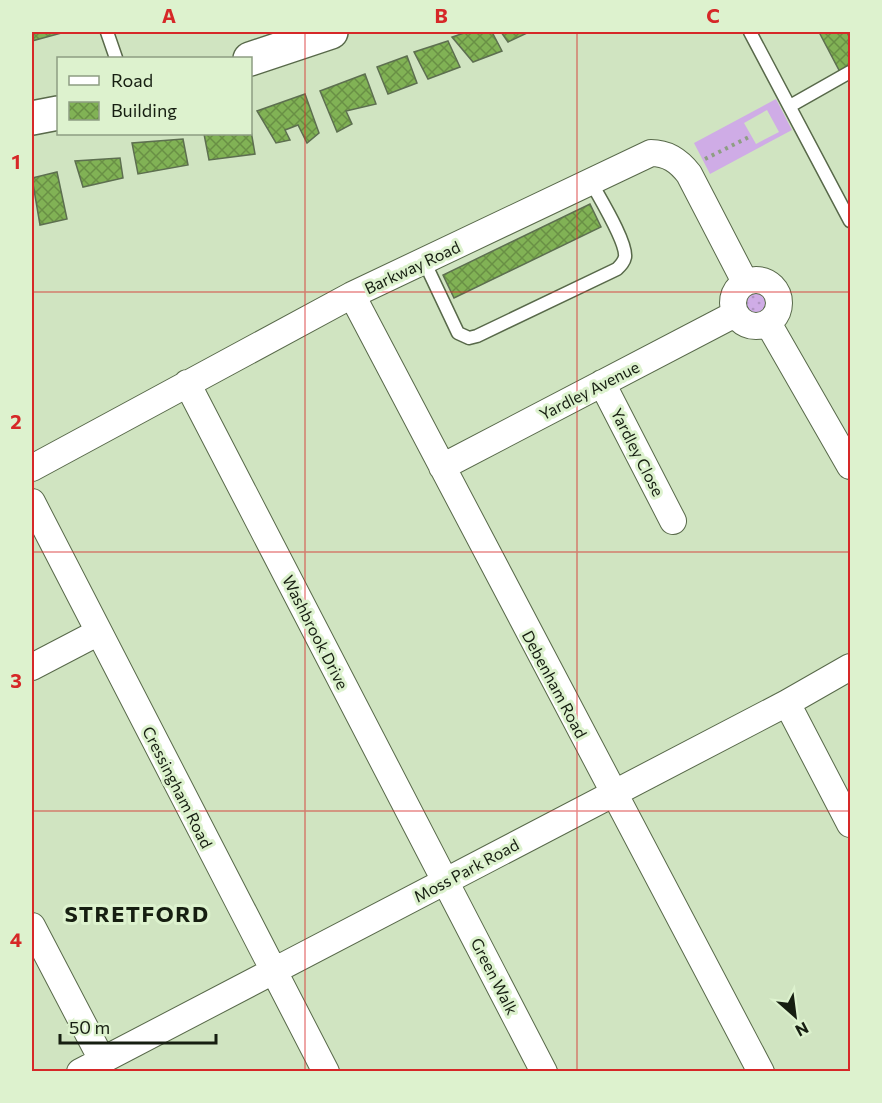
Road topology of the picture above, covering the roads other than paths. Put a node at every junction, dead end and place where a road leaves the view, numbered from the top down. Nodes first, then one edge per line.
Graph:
1 (107, 32) edge
2 (330, 32) edge
3 (750, 32) edge
4 (116, 57) edge
5 (252, 58) edge
6 (850, 72) edge
7 (790, 106) junction
8 (57, 113) edge
9 (32, 118) edge
10 (591, 182) junction
11 (850, 221) edge
12 (424, 261) junction
13 (746, 282) junction
14 (352, 295) junction
15 (735, 314) junction
16 (768, 324) junction
17 (187, 383) junction
18 (602, 383) junction
19 (442, 466) junction
20 (850, 466) edge
21 (32, 468) edge
22 (32, 502) edge
23 (673, 521) dead end
24 (99, 632) junction
25 (32, 667) edge
26 (850, 668) edge
27 (788, 703) junction
28 (613, 793) junction
29 (850, 824) edge
30 (446, 881) junction
31 (32, 926) edge
32 (273, 971) junction
33 (91, 1066) edge
34 (326, 1071) edge
35 (544, 1071) edge
36 (761, 1071) edge

1 - 4 lane
2 - 5 main road
3 - 7 lane
6 - 7 lane
7 - 11 lane
8 - 9 main road
10 - 12 street, Barkway Road
10 - 12 lane
10 - 13 street, Barkway Road
12 - 14 street, Barkway Road
13 - 15 street
13 - 16 street
14 - 17 street, Barkway Road
14 - 19 street, Debenham Road
15 - 16 street
15 - 18 street, Yardley Avenue
16 - 20 street
17 - 21 street, Barkway Road
17 - 30 street, Washbrook Drive
18 - 19 street, Yardley Avenue
18 - 23 street, Yardley Close
19 - 28 street, Debenham Road
22 - 24 street, Cressingham Road
24 - 25 street
24 - 32 street, Cressingham Road
26 - 27 street, Moss Park Road
27 - 28 street, Moss Park Road
27 - 29 street
28 - 30 street, Moss Park Road
28 - 36 street, Debenham Road
30 - 32 street, Moss Park Road
30 - 35 street, Green Walk
31 - 33 street
32 - 33 street, Moss Park Road
32 - 34 street, Cressingham Road

